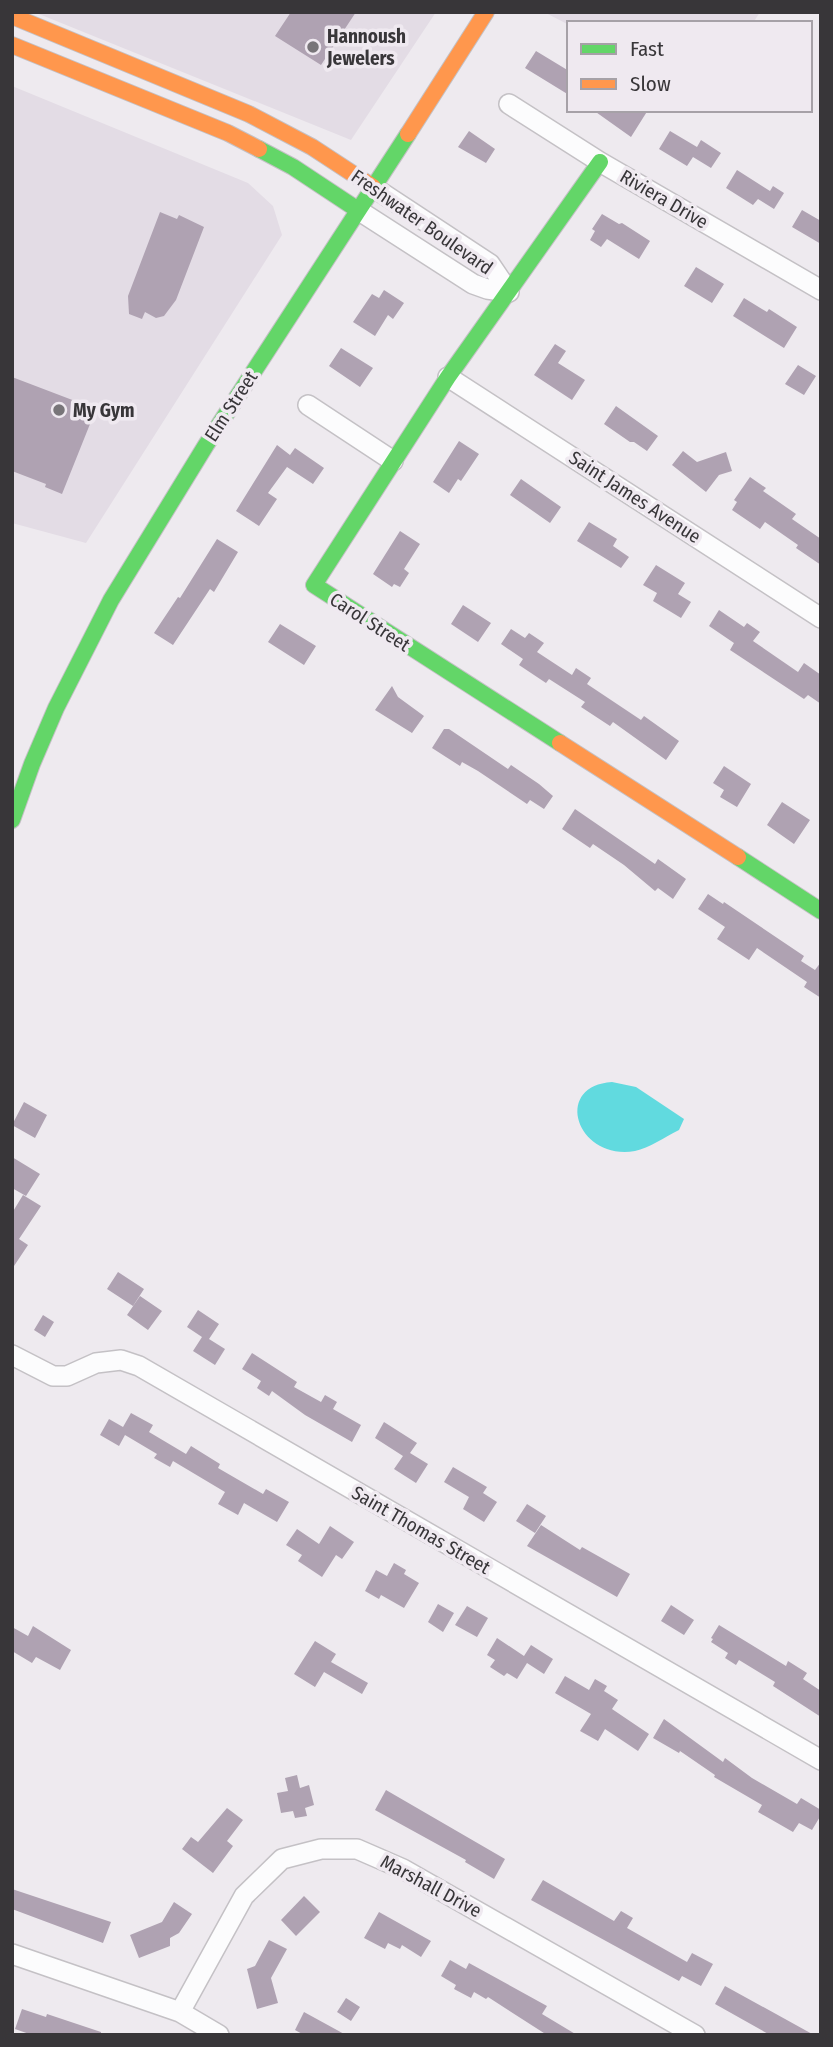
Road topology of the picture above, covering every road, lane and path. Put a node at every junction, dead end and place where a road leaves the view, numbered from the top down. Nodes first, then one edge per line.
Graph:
1 (486, 12) edge
2 (12, 16) edge
3 (12, 45) edge
4 (509, 104) dead end
5 (600, 162) junction
6 (373, 187) junction
7 (358, 210) junction
8 (821, 290) edge
9 (509, 292) junction
10 (448, 377) junction
11 (308, 405) dead end
12 (393, 461) junction
13 (821, 618) edge
14 (12, 820) edge
15 (821, 911) edge
16 (12, 1355) edge
17 (821, 1760) edge
18 (12, 1954) edge
19 (180, 2012) junction
20 (219, 2035) edge
21 (695, 2035) edge

1 - 6 street, Elm Street
2 - 6 street, Freshwater Boulevard
3 - 7 street, Freshwater Boulevard
4 - 5 street, Riviera Drive
5 - 8 street, Riviera Drive
5 - 9 street, Carol Street
6 - 7 street, Elm Street
6 - 9 street, Freshwater Boulevard
7 - 9 street, Freshwater Boulevard
7 - 14 street, Elm Street
9 - 10 street, Carol Street
10 - 12 street, Carol Street
10 - 13 street, Saint James Avenue
11 - 12 street
12 - 15 street, Carol Street
16 - 17 street, Saint Thomas Street
18 - 19 street
19 - 20 street
19 - 21 street, Marshall Drive

